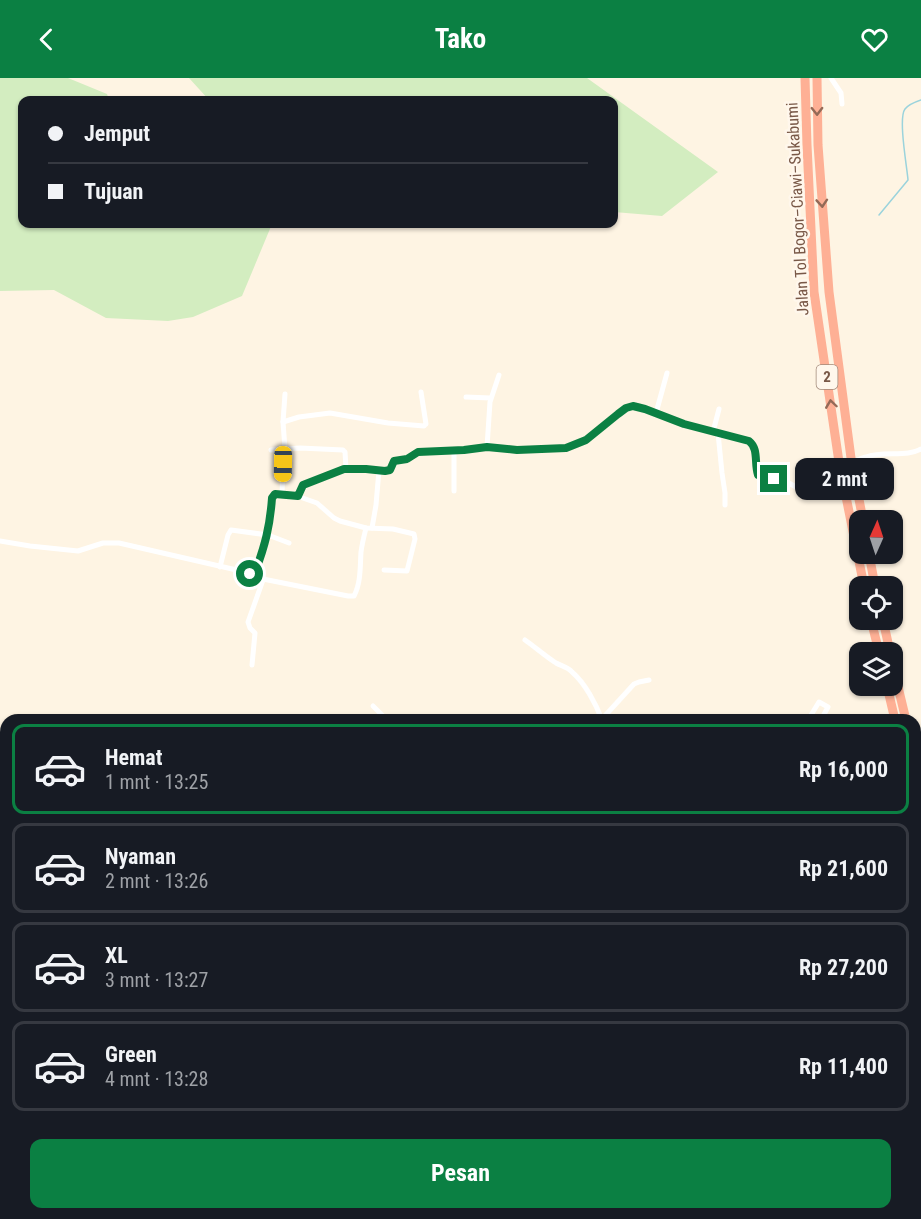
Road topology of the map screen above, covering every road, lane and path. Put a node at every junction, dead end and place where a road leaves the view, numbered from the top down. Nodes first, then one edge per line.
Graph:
1 (805, 78) edge
2 (817, 78) edge
3 (831, 78) edge
4 (842, 104) dead end
5 (668, 373) dead end
6 (499, 375) dead end
7 (421, 392) dead end
8 (285, 394) dead end
9 (466, 397) dead end
10 (490, 398) junction
11 (719, 409) dead end
12 (656, 413) junction
13 (283, 422) junction
14 (715, 432) junction
15 (487, 447) junction
16 (285, 449) junction
17 (921, 449) edge
18 (271, 450) dead end
19 (454, 450) junction
20 (346, 469) junction
21 (379, 470) junction
22 (454, 491) dead end
23 (282, 494) junction
24 (297, 496) junction
25 (725, 505) dead end
26 (861, 510) edge
27 (369, 528) junction
28 (268, 535) junction
29 (0, 541) edge
30 (289, 543) dead end
31 (220, 567) junction
32 (384, 570) dead end
33 (254, 574) junction
34 (862, 576) edge
35 (262, 579) junction
36 (525, 639) dead end
37 (252, 664) dead end
38 (649, 680) dead end
39 (889, 696) edge
40 (900, 696) edge
41 (373, 706) dead end
42 (381, 714) edge
43 (600, 714) edge
44 (607, 714) edge
45 (810, 714) edge
46 (825, 714) edge
47 (894, 714) edge
48 (905, 714) edge

34 -> 1 highway, Jalan Tol Bogor–Ciawi–Sukabumi / 2
2 -> 26 highway, Jalan Tol Bogor–Ciawi–Sukabumi / 2
3 - 4 street
5 - 12 street
6 - 10 street
7 - 13 street
8 - 13 street
9 - 10 street
10 - 15 street
11 - 14 street
12 - 14 street
12 - 15 street
13 - 16 street
14 - 17 street
14 - 25 street
15 - 19 street
16 - 18 street
16 - 20 street
16 - 23 street
19 - 21 street
19 - 22 street
20 - 21 street
20 - 24 street
21 - 27 street
23 - 24 street
23 - 28 street
24 - 27 street
27 - 32 street
27 - 35 street
28 - 30 street
28 - 31 street
28 - 33 street
29 - 31 street
31 - 33 street
33 - 35 street
35 - 37 street
36 - 43 street
38 - 44 street
39 - 47 highway
40 - 48 highway
41 - 42 street
45 - 46 street

